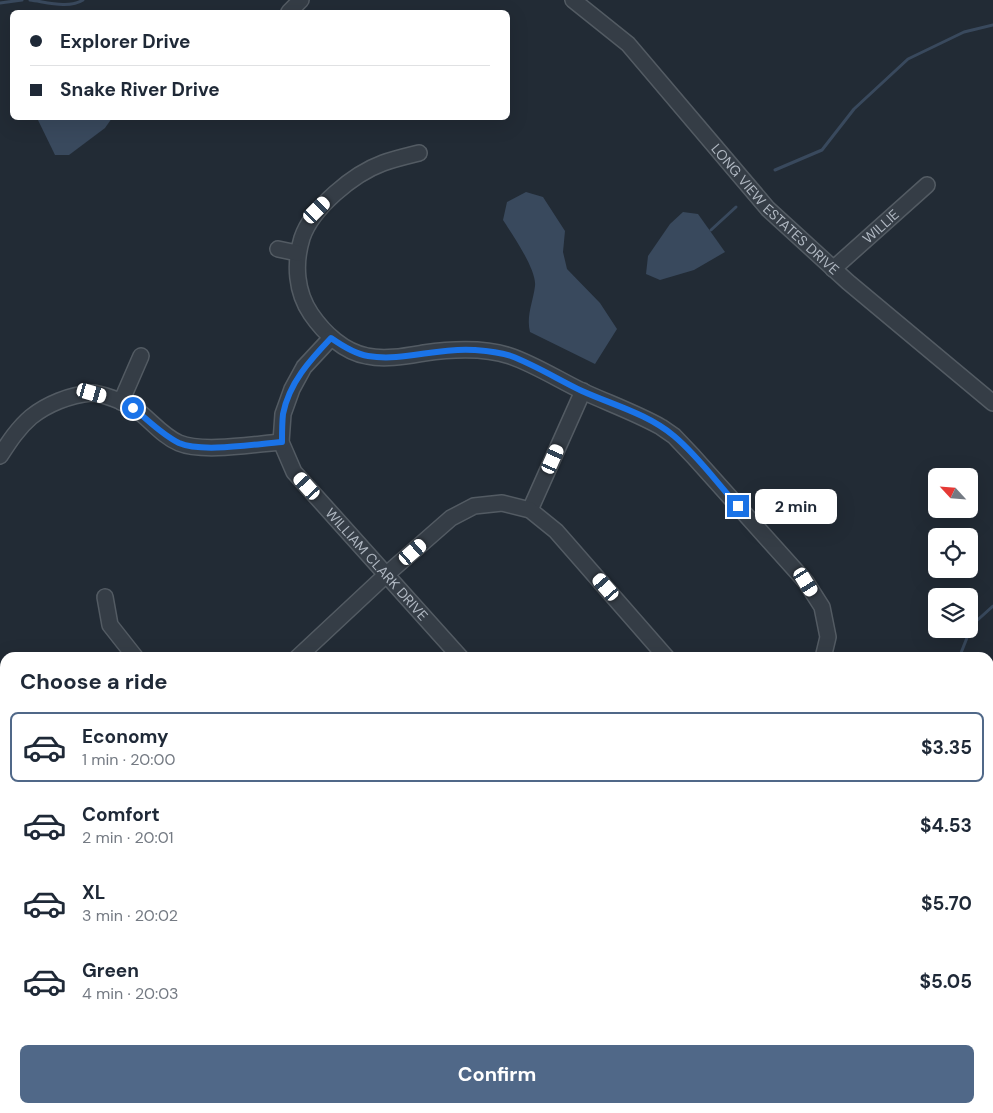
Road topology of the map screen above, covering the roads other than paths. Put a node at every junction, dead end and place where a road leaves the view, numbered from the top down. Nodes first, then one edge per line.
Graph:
1 (301, 0) edge
2 (573, 0) edge
3 (291, 10) edge
4 (419, 153) dead end
5 (927, 185) dead end
6 (278, 249) dead end
7 (298, 253) junction
8 (833, 269) junction
9 (331, 338) junction
10 (141, 356) dead end
11 (582, 391) junction
12 (121, 402) junction
13 (993, 404) edge
14 (282, 442) junction
15 (0, 456) edge
16 (530, 510) junction
17 (387, 574) junction
18 (105, 597) dead end
19 (131, 652) edge
20 (303, 652) edge
21 (456, 652) edge
22 (662, 652) edge
23 (824, 652) edge

1 - 3 street
2 - 8 street, LONG VIEW ESTATES DRIVE
4 - 7 street
5 - 8 street, WILLIE
6 - 7 street
7 - 9 street
8 - 13 street, LONG VIEW ESTATES DRIVE
9 - 11 street
9 - 14 street, WILLIAM CLARK DRIVE
10 - 12 street
11 - 16 street
11 - 23 street
12 - 14 street
12 - 15 street
14 - 17 street, WILLIAM CLARK DRIVE
16 - 17 street
16 - 22 street
17 - 20 street
17 - 21 street, WILLIAM CLARK DRIVE
18 - 19 street

